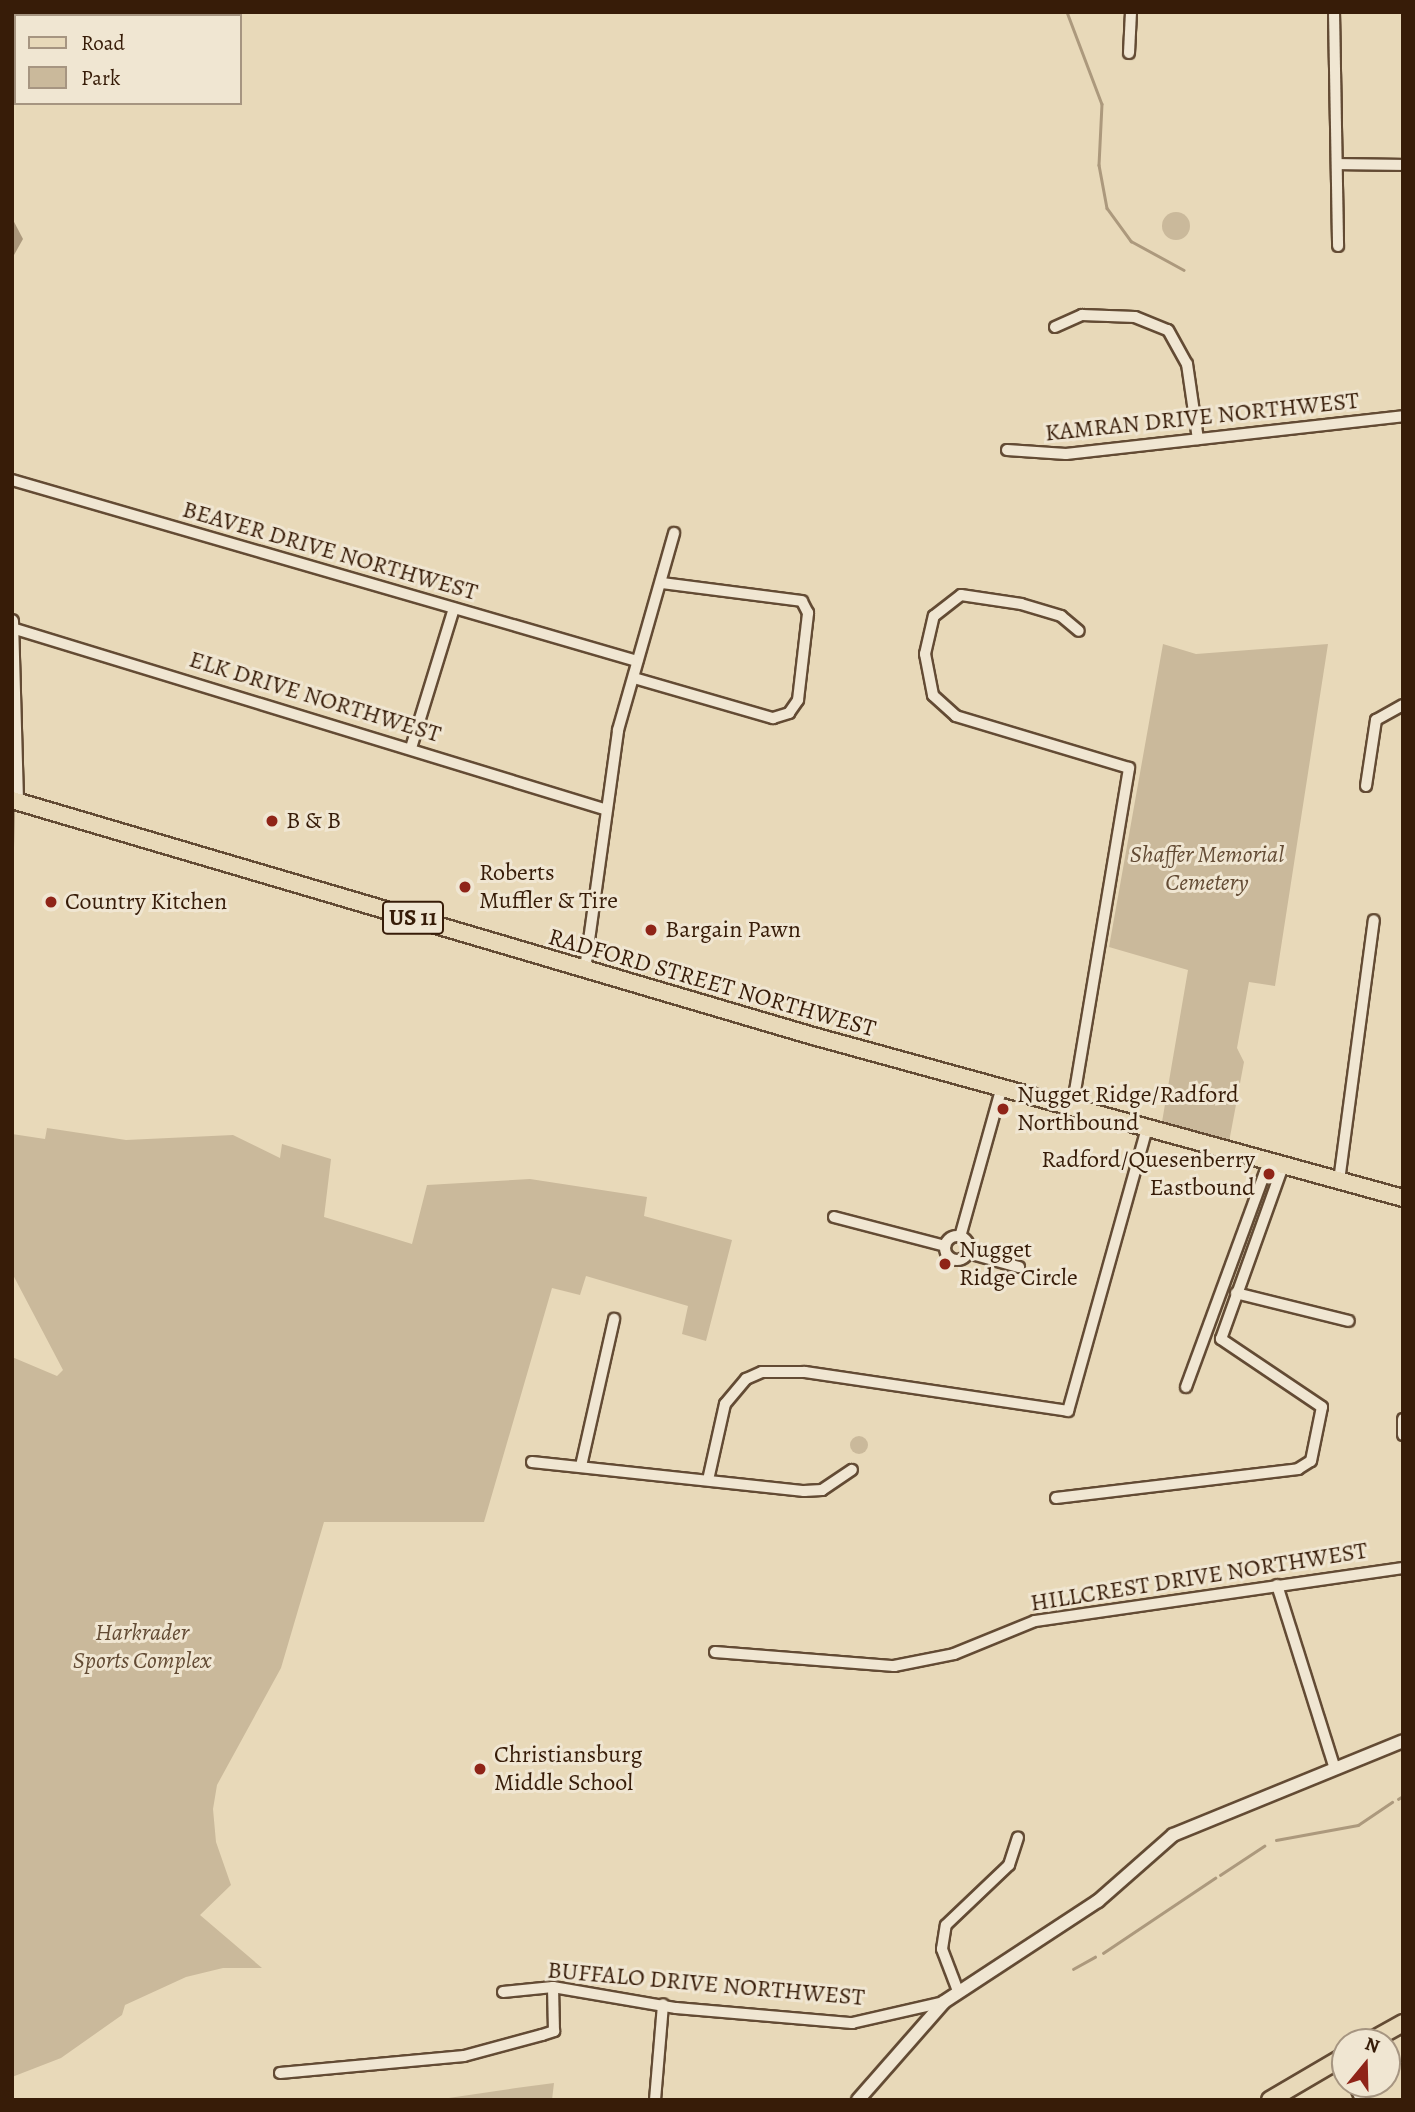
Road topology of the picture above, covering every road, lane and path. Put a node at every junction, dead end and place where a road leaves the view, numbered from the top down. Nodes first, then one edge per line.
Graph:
1 (1131, 12) edge
2 (1334, 12) edge
3 (1129, 53) dead end
4 (1337, 163) junction
5 (1403, 165) edge
6 (1338, 246) dead end
7 (1055, 327) dead end
8 (1403, 416) edge
9 (1198, 439) junction
10 (1007, 450) dead end
11 (12, 480) edge
12 (674, 533) dead end
13 (661, 583) junction
14 (454, 608) junction
15 (12, 621) edge
16 (12, 628) edge
17 (1079, 631) dead end
18 (637, 661) junction
19 (634, 678) junction
20 (1403, 705) edge
21 (411, 748) junction
22 (1366, 786) dead end
23 (15, 801) edge
24 (604, 809) junction
25 (1374, 920) dead end
26 (585, 969) junction
27 (1001, 1090) junction
28 (1072, 1109) junction
29 (1147, 1129) junction
30 (1276, 1164) junction
31 (1339, 1181) junction
32 (1403, 1198) edge
33 (834, 1217) dead end
34 (960, 1237) junction
35 (946, 1246) junction
36 (968, 1253) junction
37 (1019, 1267) dead end
38 (1236, 1293) junction
39 (614, 1319) dead end
40 (1349, 1321) dead end
41 (1186, 1387) dead end
42 (1403, 1419) edge
43 (1403, 1435) edge
44 (532, 1462) dead end
45 (582, 1466) junction
46 (852, 1470) dead end
47 (709, 1480) junction
48 (1056, 1498) dead end
49 (1403, 1567) edge
50 (1277, 1585) junction
51 (715, 1653) dead end
52 (1403, 1741) edge
53 (1334, 1766) junction
54 (1018, 1837) dead end
55 (553, 1987) junction
56 (958, 1991) junction
57 (503, 1992) dead end
58 (944, 2003) junction
59 (663, 2004) junction
60 (1331, 2065) edge
61 (280, 2073) dead end
62 (654, 2100) edge
63 (858, 2100) edge
64 (1270, 2100) edge

1 - 3 street
2 - 4 street
4 - 5 street
4 - 6 street
7 - 9 street
8 - 9 street, KAMRAN DRIVE NORTHWEST
9 - 10 street, KAMRAN DRIVE NORTHWEST
11 - 14 street, BEAVER DRIVE NORTHWEST
12 - 13 street
13 - 18 street
13 - 19 street
14 - 18 street, BEAVER DRIVE NORTHWEST
14 - 21 street
15 - 16 street
16 - 21 street, ELK DRIVE NORTHWEST
16 - 23 street
17 - 28 street
18 - 19 street
19 - 24 street
20 - 22 street
21 - 24 street, ELK DRIVE NORTHWEST
23 - 26 main road, RADFORD STREET NORTHWEST / US 11
24 - 26 street
25 - 31 street
26 - 27 main road, RADFORD STREET NORTHWEST / US 11
27 - 28 main road, RADFORD STREET NORTHWEST / US 11
27 - 34 street
28 - 29 main road, RADFORD STREET NORTHWEST / US 11
29 - 30 main road, RADFORD STREET NORTHWEST / US 11
29 - 47 street
30 - 31 main road, RADFORD STREET NORTHWEST / US 11
30 - 38 street
30 - 41 street
31 - 32 main road, RADFORD STREET NORTHWEST / US 11
33 - 35 street
34 - 35 street
34 - 36 street
35 - 36 street
36 - 37 street
38 - 40 street
38 - 48 street
39 - 45 street
42 - 43 street
44 - 45 street
45 - 47 street
46 - 47 street
49 - 50 street, HILLCREST DRIVE NORTHWEST
50 - 51 street, HILLCREST DRIVE NORTHWEST
50 - 53 street
52 - 53 street
53 - 56 street
54 - 56 street
55 - 57 street, BUFFALO DRIVE NORTHWEST
55 - 59 street, BUFFALO DRIVE NORTHWEST
55 - 61 street
56 - 58 street
58 - 59 street, BUFFALO DRIVE NORTHWEST
58 - 63 street
59 - 62 street
60 - 64 main road

